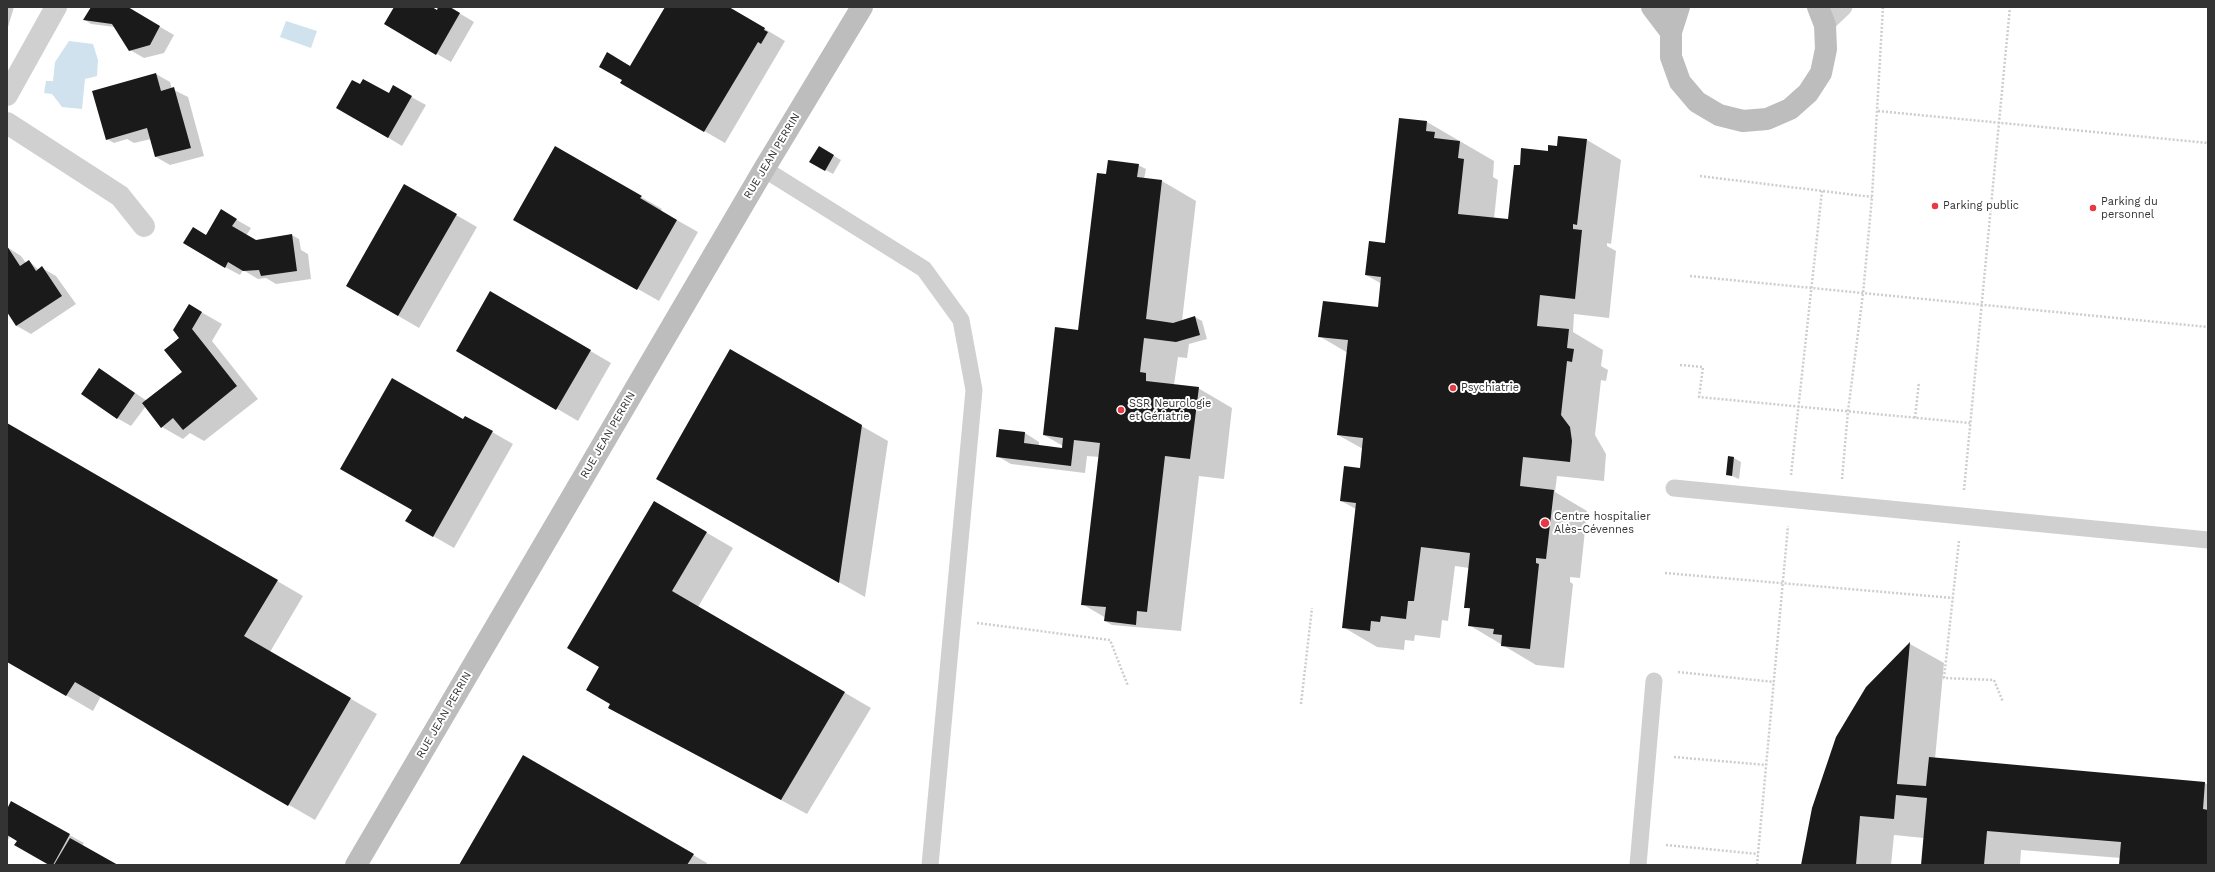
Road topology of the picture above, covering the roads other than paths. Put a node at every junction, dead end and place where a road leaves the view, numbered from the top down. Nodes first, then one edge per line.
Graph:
1 (56, 7) edge
2 (862, 7) edge
3 (1652, 7) edge
4 (1679, 7) edge
5 (1844, 7) edge
6 (1822, 16) edge
7 (1671, 32) junction
8 (7, 95) edge
9 (7, 123) edge
10 (764, 169) junction
11 (144, 226) dead end
12 (1674, 488) dead end
13 (2208, 540) edge
14 (1654, 680) dead end
15 (356, 865) edge
16 (930, 865) edge
17 (1638, 865) edge

1 - 8 street
2 - 10 street, RUE JEAN PERRIN
3 - 7 street
4 - 7 street
5 - 6 lane
6 - 7 street
9 - 11 street
10 - 15 street, RUE JEAN PERRIN
10 - 16 lane
12 - 13 lane
14 - 17 lane

